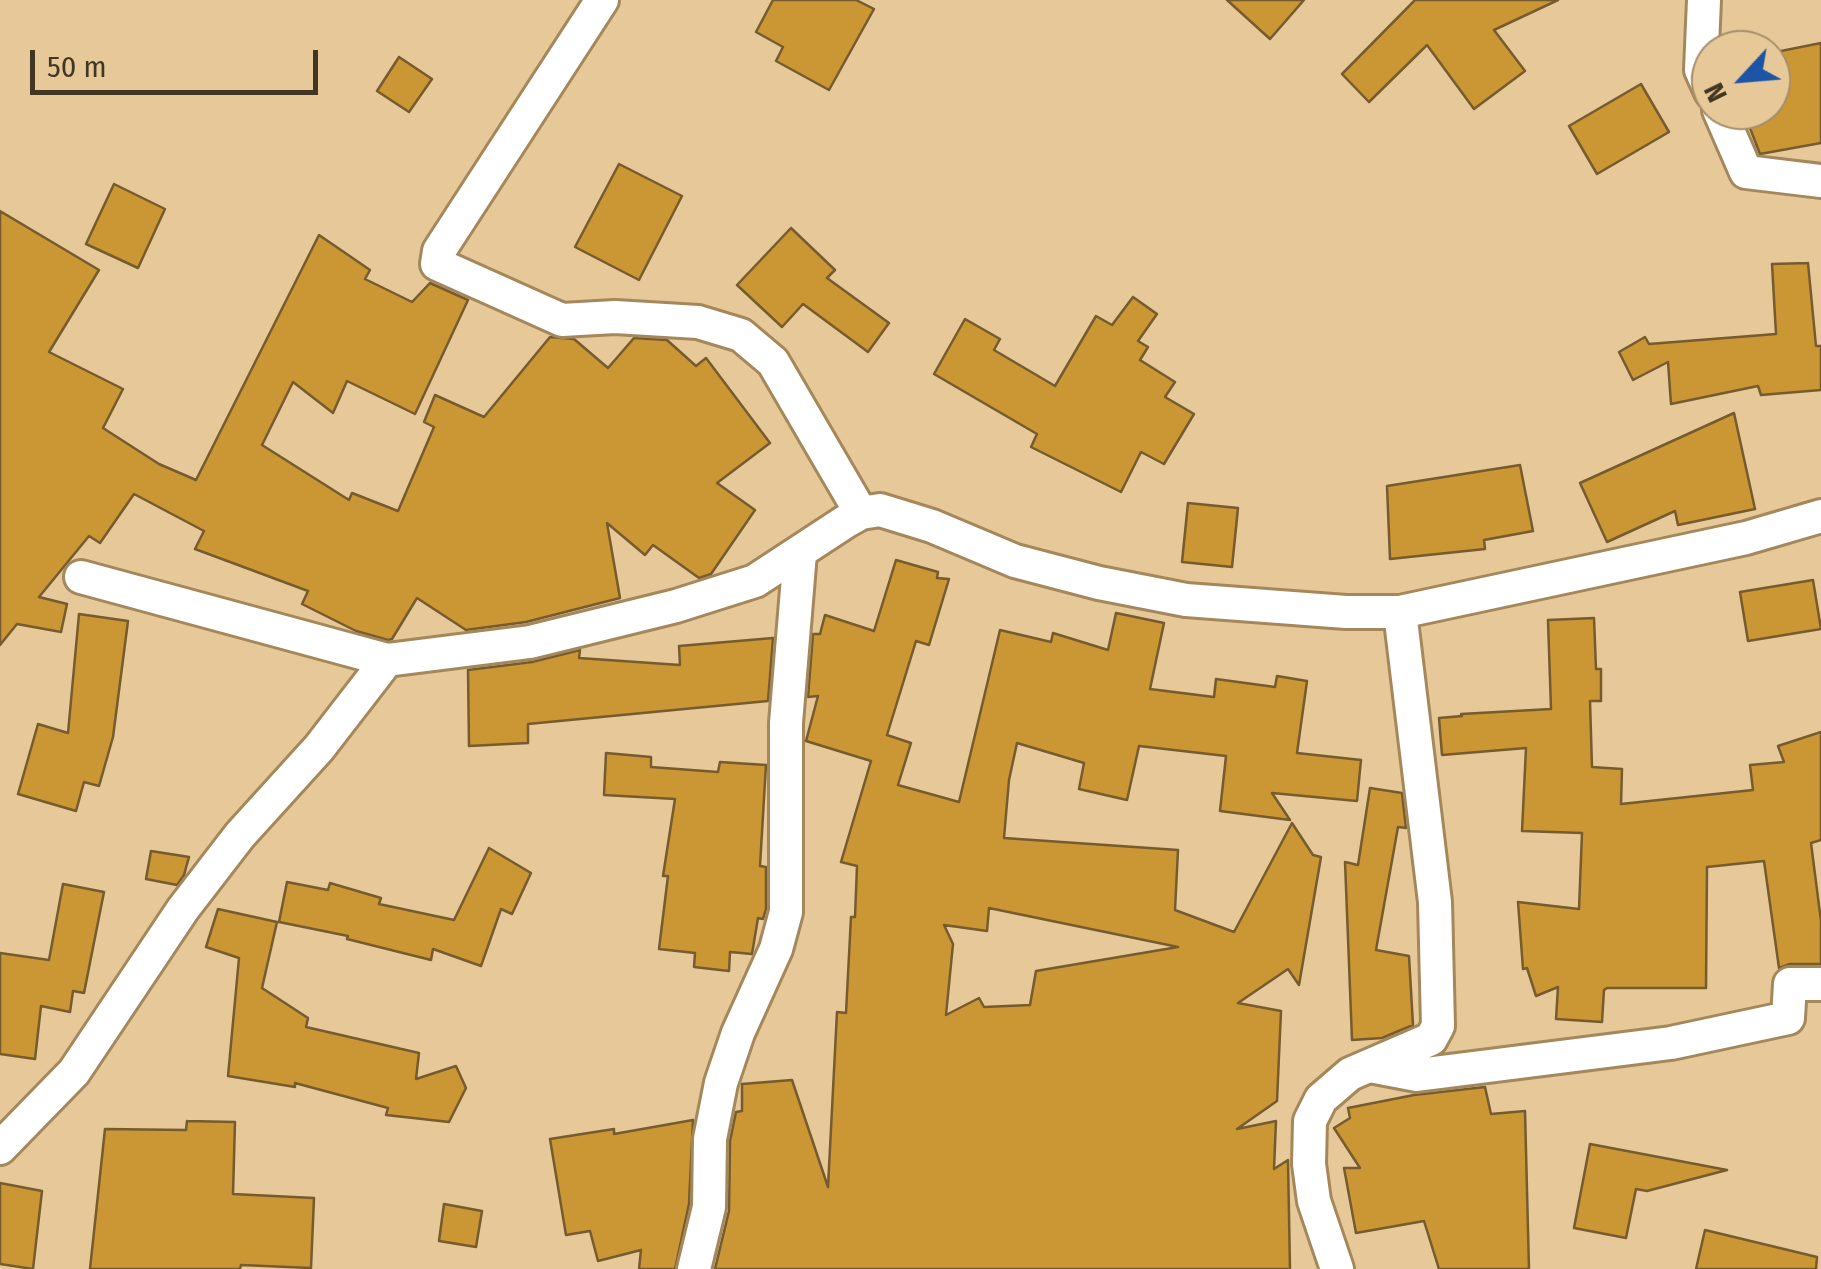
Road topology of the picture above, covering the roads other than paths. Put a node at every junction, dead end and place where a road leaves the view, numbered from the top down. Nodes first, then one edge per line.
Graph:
1 (602, 0) edge
2 (1704, 0) edge
3 (1703, 30) edge
4 (1728, 130) edge
5 (1821, 181) edge
6 (862, 514) junction
7 (1821, 516) edge
8 (800, 553) junction
9 (81, 577) dead end
10 (1400, 612) junction
11 (387, 660) junction
12 (1821, 984) edge
13 (1370, 1066) junction
14 (0, 1148) edge
15 (694, 1269) edge
16 (1337, 1269) edge

1 - 6 street
2 - 3 street
4 - 5 street
6 - 8 street
6 - 10 street
7 - 10 street
8 - 11 street
8 - 15 street
9 - 11 street
10 - 13 street
11 - 14 street
12 - 13 street
13 - 16 street

